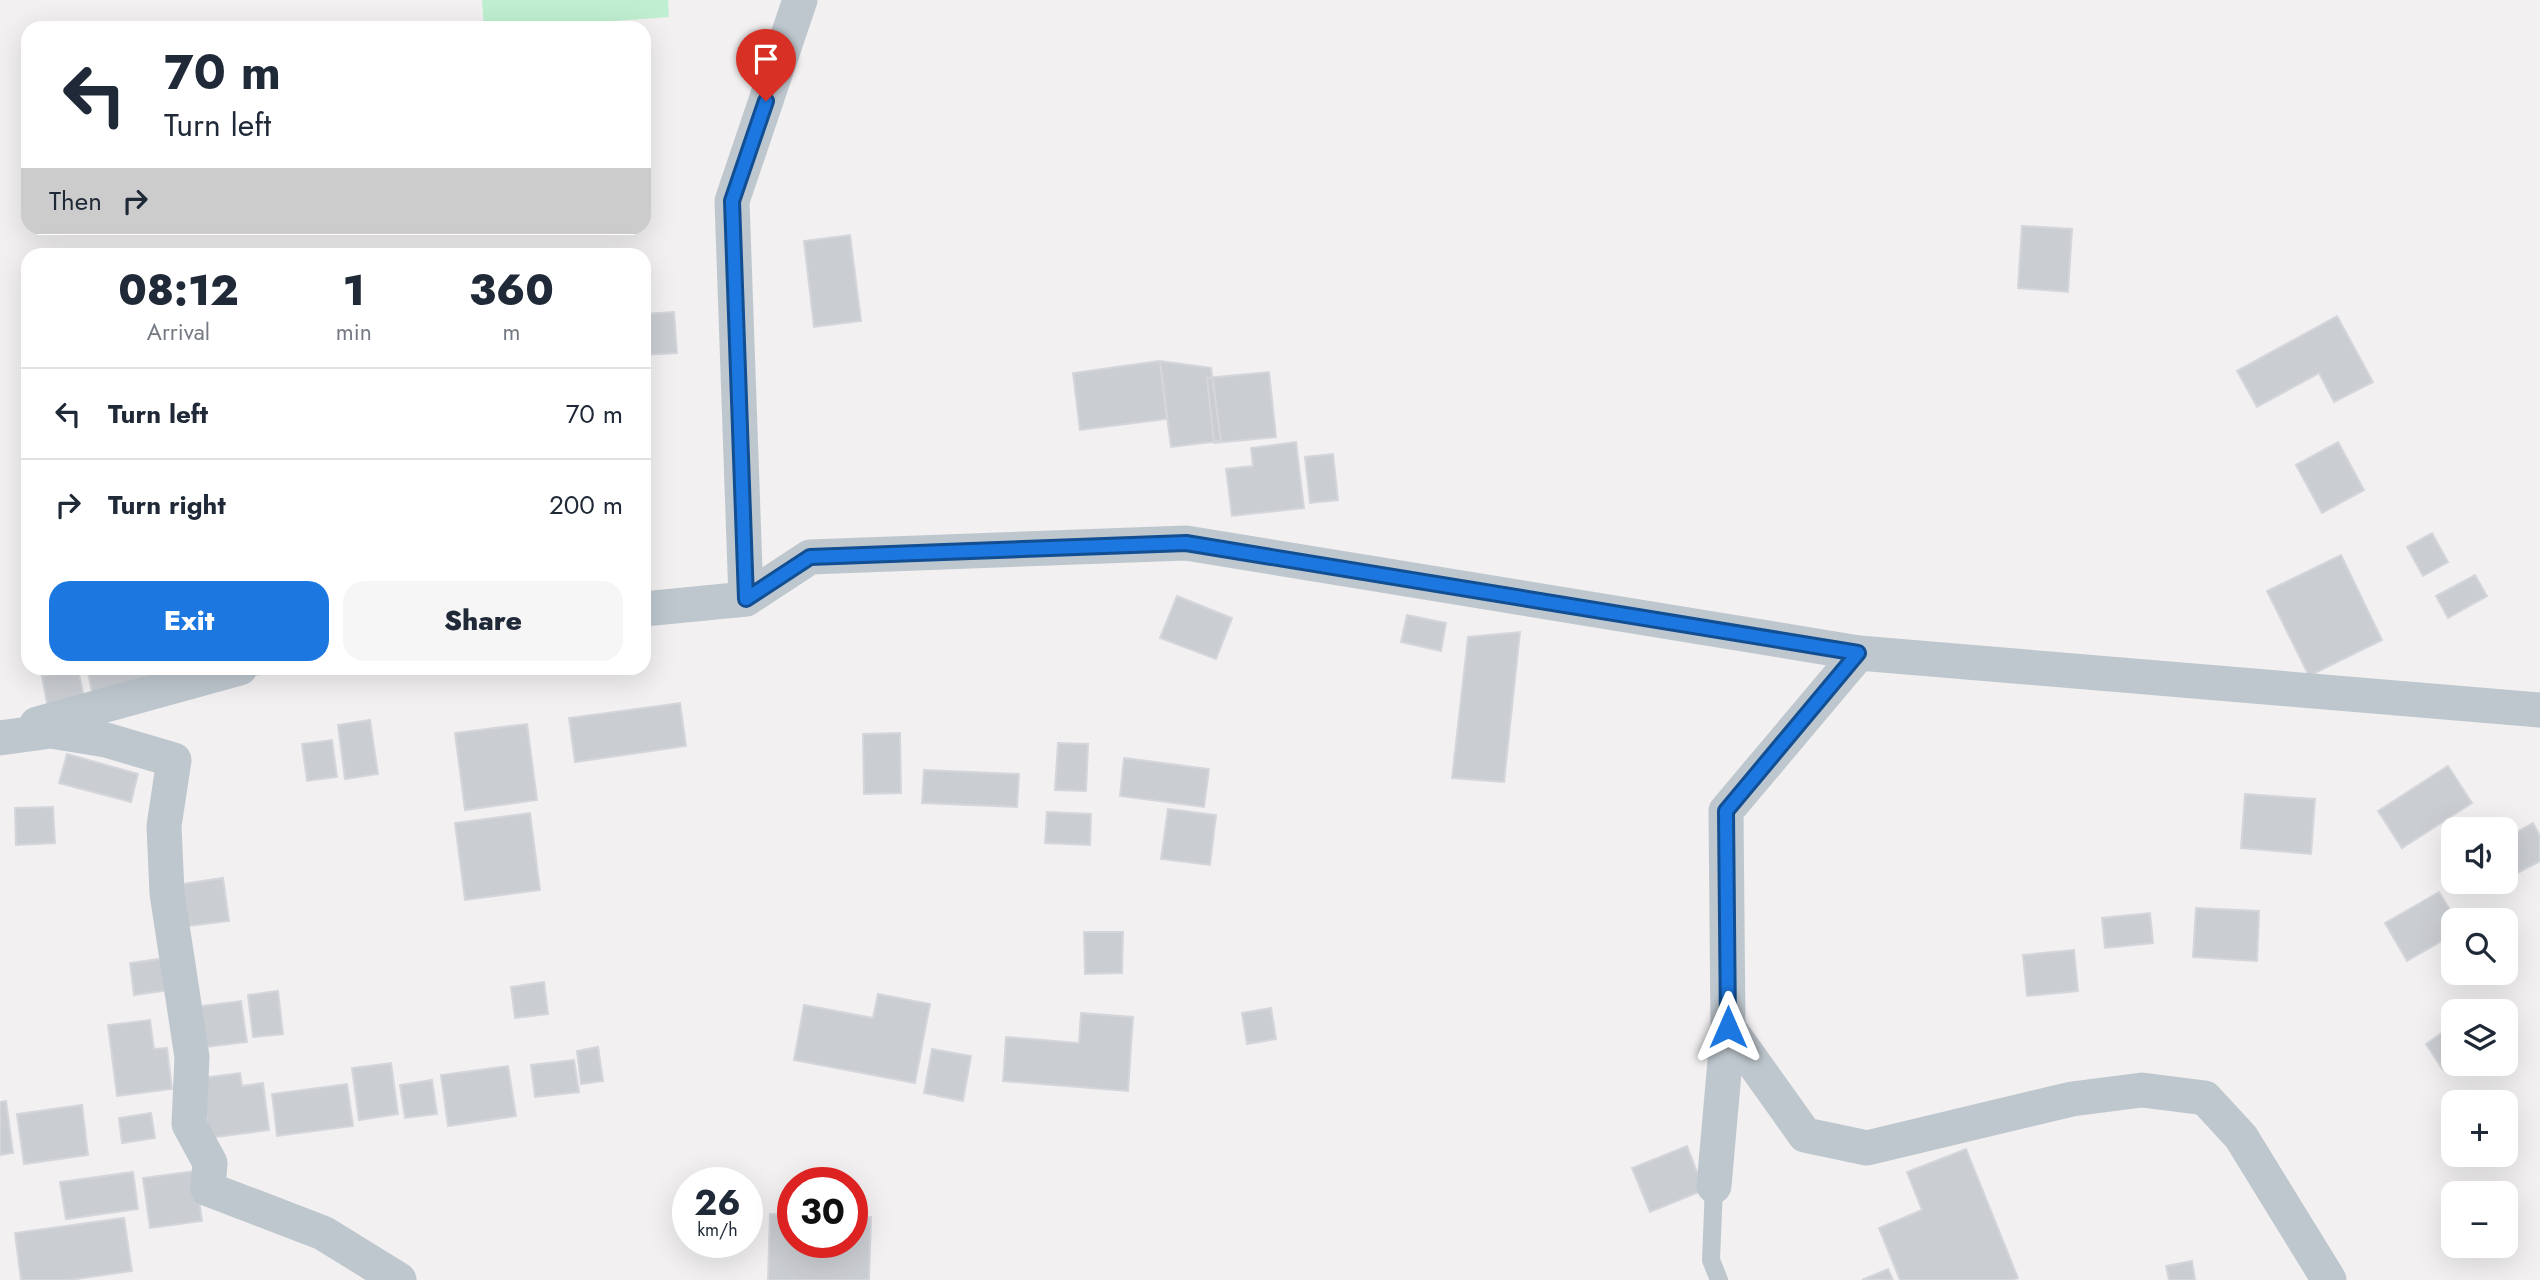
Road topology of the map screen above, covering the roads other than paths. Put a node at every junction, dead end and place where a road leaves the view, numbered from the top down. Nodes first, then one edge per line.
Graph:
1 (800, 0) edge
2 (746, 599) junction
3 (651, 609) edge
4 (1858, 653) junction
5 (215, 675) edge
6 (2540, 710) edge
7 (0, 736) edge
8 (1728, 1027) junction
9 (1714, 1186) joint
10 (399, 1280) edge
11 (1719, 1280) edge
12 (2329, 1280) edge

1 - 2 street
2 - 3 street
2 - 4 street
4 - 6 street
4 - 8 street
5 - 7 street
7 - 10 street
8 - 9 street
8 - 12 street
9 - 11 lane

